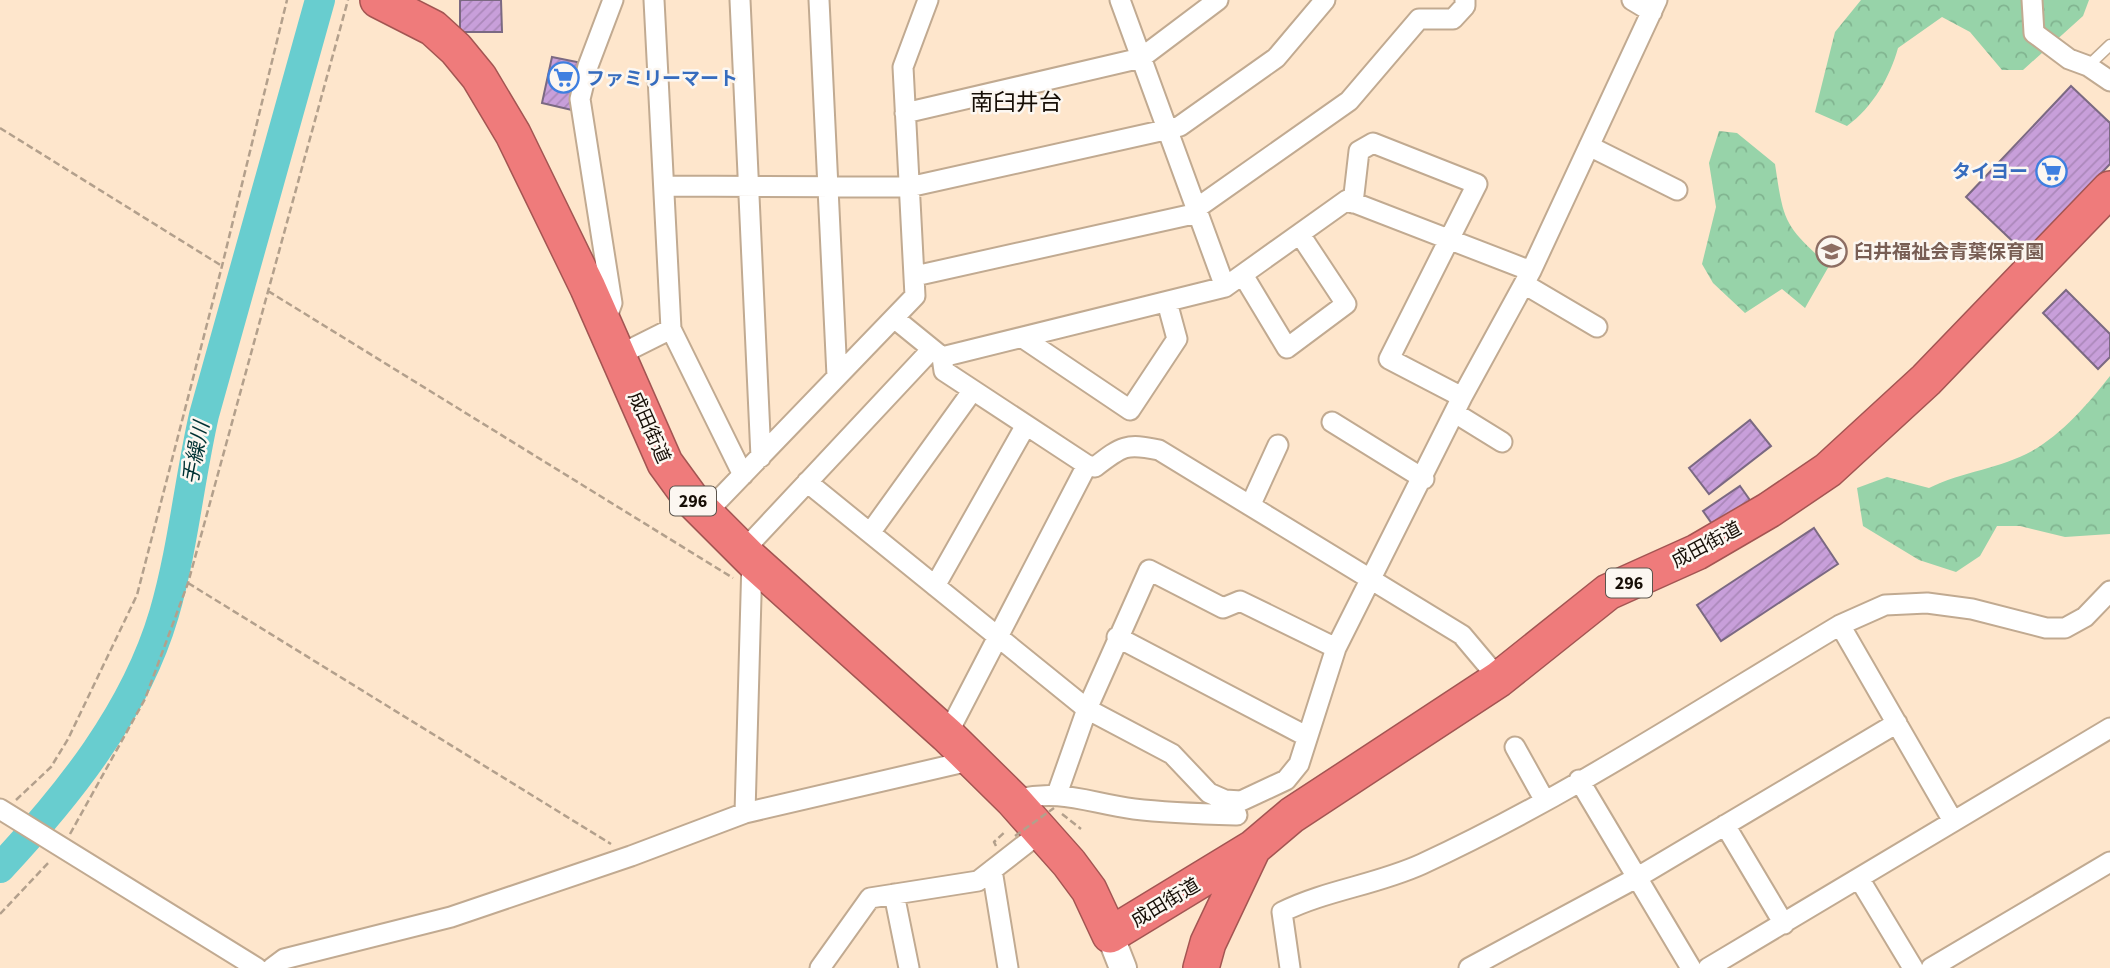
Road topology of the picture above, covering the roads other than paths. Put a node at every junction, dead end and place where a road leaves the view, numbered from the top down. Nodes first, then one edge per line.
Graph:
1 (378, 0) edge
2 (612, 0) edge
3 (653, 0) edge
4 (740, 0) edge
5 (819, 0) edge
6 (928, 0) edge
7 (1120, 0) edge
8 (1218, 0) edge
9 (1325, 0) edge
10 (1465, 0) edge
11 (1632, 0) edge
12 (2032, 0) edge
13 (1655, 6) edge
14 (2110, 46) edge
15 (1141, 58) junction
16 (2088, 66) junction
17 (2110, 82) edge
18 (905, 113) junction
19 (1166, 130) junction
20 (1589, 146) junction
21 (664, 186) junction
22 (748, 187) junction
23 (828, 187) junction
24 (909, 187) junction
25 (1677, 190) dead end
26 (2110, 190) edge
27 (1353, 203) junction
28 (1198, 210) junction
29 (1301, 236) junction
30 (1448, 240) junction
31 (1243, 275) junction
32 (915, 276) junction
33 (1527, 278) junction
34 (1225, 287) junction
35 (1167, 302) junction
36 (894, 318) junction
37 (604, 323) junction
38 (1597, 327) dead end
39 (671, 329) junction
40 (1023, 338) junction
41 (937, 353) junction
42 (619, 355) junction
43 (837, 376) junction
44 (973, 390) junction
45 (1458, 405) junction
46 (1332, 422) dead end
47 (1026, 425) junction
48 (1502, 442) dead end
49 (1278, 445) dead end
50 (761, 457) junction
51 (1087, 465) junction
52 (743, 475) junction
53 (1424, 479) junction
54 (807, 482) junction
55 (1251, 505) junction
56 (705, 515) junction
57 (870, 533) junction
58 (748, 567) junction
59 (1370, 579) junction
60 (935, 586) junction
61 (2110, 591) edge
62 (1840, 625) junction
63 (996, 635) junction
64 (1117, 637) junction
65 (1336, 648) junction
66 (1499, 679) junction
67 (1087, 709) junction
68 (1897, 723) junction
69 (2110, 728) edge
70 (947, 735) junction
71 (1306, 736) junction
72 (1515, 747) dead end
73 (973, 760) junction
74 (1579, 780) junction
75 (1545, 801) junction
76 (1239, 808) junction
77 (2, 810) edge
78 (745, 813) junction
79 (1042, 818) junction
80 (1953, 821) junction
81 (1725, 825) junction
82 (1249, 850) junction
83 (2110, 862) edge
84 (992, 870) junction
85 (1638, 877) junction
86 (1860, 880) junction
87 (894, 894) junction
88 (1784, 924) junction
89 (1117, 957) edge
90 (257, 968) edge
91 (272, 968) edge
92 (820, 968) edge
93 (909, 968) edge
94 (1008, 968) edge
95 (1201, 968) edge
96 (1290, 968) edge
97 (1469, 968) edge
98 (1691, 968) edge
99 (1709, 968) edge
100 (1913, 968) edge
101 (1931, 968) edge

1 - 37 highway, 成田街道 / 296
2 - 37 street
3 - 21 street
4 - 22 street
5 - 23 street
6 - 18 street
7 - 15 street
8 - 15 street
9 - 19 street
10 - 28 street
11 - 13 street
12 - 16 street
13 - 20 street
14 - 16 lane
15 - 18 street
15 - 19 street
16 - 17 street
18 - 24 street
19 - 24 street
19 - 28 street
20 - 25 street
20 - 33 street
21 - 22 street
21 - 39 street
22 - 23 street
22 - 50 street
23 - 24 street
23 - 43 street
24 - 32 street
26 - 66 highway, 成田街道 / 296
27 - 29 street
27 - 30 street
27 - 30 street
28 - 32 street
28 - 34 street
29 - 31 street
29 - 31 street
30 - 33 street
30 - 45 street
31 - 34 street
32 - 36 street
33 - 38 street
33 - 45 street
34 - 35 street
35 - 40 street
35 - 40 street
36 - 41 street
36 - 43 street
37 - 42 highway, 成田街道 / 296
39 - 42 street
39 - 52 street
40 - 41 street
41 - 44 street
41 - 54 street
42 - 56 highway, 成田街道 / 296
43 - 50 street
44 - 47 street
44 - 57 street
45 - 48 street
45 - 53 street
46 - 53 street
47 - 51 street
47 - 60 street
49 - 55 street
50 - 52 street
51 - 55 street
51 - 63 street
52 - 56 street
53 - 59 street
54 - 57 street
54 - 58 street
55 - 59 street
56 - 58 highway, 成田街道 / 296
57 - 60 street
58 - 70 highway, 成田街道 / 296
58 - 78 street
59 - 65 street
59 - 66 street
60 - 63 street
61 - 62 street
62 - 68 street
62 - 74 street
63 - 67 street
63 - 70 street
64 - 65 street
64 - 67 street
64 - 71 street
65 - 71 street
66 - 82 highway, 成田街道 / 296
67 - 76 street
67 - 79 street
68 - 80 street
68 - 81 street
69 - 80 street
70 - 73 highway, 成田街道 / 296
71 - 76 street
72 - 75 street
73 - 78 street
73 - 79 highway, 成田街道 / 296
74 - 75 street
74 - 85 street
75 - 96 street
76 - 79 street
76 - 82 street
77 - 90 street
78 - 91 street
79 - 84 street
79 - 89 highway, 成田街道 / 296
80 - 86 street
81 - 85 street
81 - 88 street
82 - 89 highway, 成田街道 / 296
82 - 95 highway
83 - 101 street
84 - 87 street
84 - 94 street
85 - 97 street
85 - 98 street
86 - 88 street
86 - 100 street
87 - 92 street
87 - 93 street
88 - 99 street

